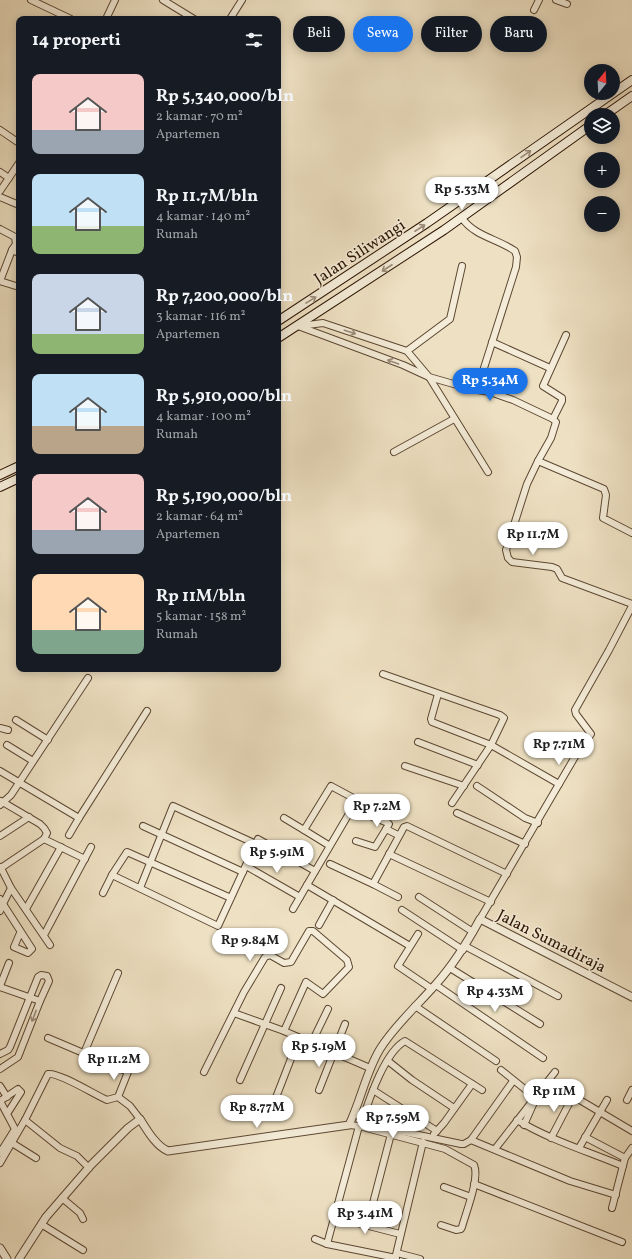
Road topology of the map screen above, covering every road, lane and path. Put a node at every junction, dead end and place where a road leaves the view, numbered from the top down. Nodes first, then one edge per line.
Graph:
1 (31, 0) edge
2 (115, 0) edge
3 (163, 0) edge
4 (242, 0) edge
5 (539, 0) edge
6 (556, 0) edge
7 (567, 4) dead end
8 (534, 10) dead end
9 (64, 16) edge
10 (107, 16) edge
11 (189, 16) edge
12 (232, 16) edge
13 (632, 80) edge
14 (632, 96) edge
15 (615, 108) edge
16 (583, 114) joint
17 (0, 130) edge
18 (584, 130) edge
19 (16, 141) edge
20 (16, 168) edge
21 (0, 172) edge
22 (9, 178) junction
23 (0, 191) edge
24 (0, 197) edge
25 (16, 204) edge
26 (462, 218) junction
27 (0, 229) edge
28 (12, 250) junction
29 (16, 252) edge
30 (462, 266) dead end
31 (0, 281) edge
32 (16, 286) edge
33 (281, 319) edge
34 (298, 326) junction
35 (566, 335) dead end
36 (281, 336) edge
37 (492, 342) junction
38 (407, 351) junction
39 (550, 368) junction
40 (429, 377) junction
41 (477, 390) junction
42 (454, 419) junction
43 (553, 419) junction
44 (394, 452) dead end
45 (538, 461) junction
46 (16, 467) edge
47 (488, 472) dead end
48 (0, 475) edge
49 (16, 479) edge
50 (0, 487) edge
51 (632, 533) edge
52 (632, 605) edge
53 (383, 674) dead end
54 (88, 678) dead end
55 (438, 694) junction
56 (147, 711) dead end
57 (16, 720) dead end
58 (0, 728) edge
59 (8, 730) dead end
60 (48, 740) junction
61 (418, 742) dead end
62 (7, 745) dead end
63 (491, 745) junction
64 (33, 761) junction
65 (478, 765) junction
66 (405, 766) dead end
67 (0, 770) edge
68 (19, 782) junction
69 (559, 784) junction
70 (464, 786) junction
71 (477, 786) dead end
72 (1, 802) edge
73 (452, 803) dead end
74 (358, 811) dead end
75 (457, 813) dead end
76 (29, 817) junction
77 (79, 818) junction
78 (284, 818) dead end
79 (538, 823) junction
80 (142, 826) dead end
81 (386, 829) junction
82 (304, 830) junction
83 (69, 834) dead end
84 (161, 834) junction
85 (398, 835) junction
86 (0, 836) edge
87 (44, 839) junction
88 (356, 841) dead end
89 (256, 844) junction
90 (524, 844) junction
91 (330, 846) junction
92 (91, 847) dead end
93 (62, 848) junction
94 (389, 854) junction
95 (85, 859) junction
96 (150, 862) junction
97 (330, 864) dead end
98 (0, 867) edge
99 (244, 869) junction
100 (315, 871) junction
101 (507, 874) junction
102 (112, 875) junction
103 (373, 884) junction
104 (307, 885) junction
105 (11, 888) junction
106 (140, 888) junction
107 (103, 892) dead end
108 (300, 897) junction
109 (398, 897) dead end
110 (419, 897) dead end
111 (231, 898) junction
112 (333, 900) junction
113 (2, 902) edge
114 (491, 902) junction
115 (26, 909) junction
116 (293, 909) dead end
117 (402, 910) dead end
118 (0, 912) edge
119 (480, 919) junction
120 (319, 925) dead end
121 (473, 932) junction
122 (20, 933) dead end
123 (418, 934) dead end
124 (44, 935) junction
125 (50, 945) dead end
126 (410, 946) junction
127 (464, 948) junction
128 (9, 963) dead end
129 (450, 968) junction
130 (3, 973) edge
131 (118, 973) dead end
132 (0, 987) edge
133 (434, 987) junction
134 (281, 988) dead end
135 (558, 996) dead end
136 (632, 997) edge
137 (29, 998) junction
138 (40, 1001) junction
139 (415, 1006) junction
140 (328, 1009) dead end
141 (234, 1013) junction
142 (345, 1024) dead end
143 (540, 1024) dead end
144 (264, 1025) junction
145 (284, 1031) junction
146 (48, 1038) dead end
147 (299, 1038) junction
148 (311, 1044) junction
149 (84, 1053) junction
150 (334, 1053) junction
151 (0, 1054) edge
152 (543, 1058) dead end
153 (388, 1061) junction
154 (496, 1061) dead end
155 (370, 1068) junction
156 (0, 1069) edge
157 (501, 1070) dead end
158 (204, 1072) dead end
159 (555, 1072) dead end
160 (240, 1080) dead end
161 (513, 1081) junction
162 (472, 1084) junction
163 (547, 1084) junction
164 (0, 1086) edge
165 (319, 1090) dead end
166 (373, 1090) junction
167 (482, 1090) dead end
168 (632, 1090) edge
169 (573, 1096) junction
170 (118, 1097) junction
171 (7, 1098) junction
172 (536, 1098) junction
173 (275, 1100) dead end
174 (607, 1100) dead end
175 (628, 1100) dead end
176 (0, 1102) edge
177 (454, 1108) junction
178 (600, 1111) junction
179 (7, 1114) junction
180 (354, 1114) junction
181 (363, 1118) junction
182 (140, 1119) junction
183 (25, 1120) junction
184 (517, 1120) junction
185 (349, 1125) junction
186 (524, 1125) junction
187 (359, 1126) junction
188 (437, 1131) junction
189 (632, 1131) edge
190 (391, 1134) junction
191 (429, 1137) junction
192 (586, 1137) junction
193 (551, 1138) junction
194 (471, 1140) junction
195 (423, 1142) junction
196 (12, 1143) junction
197 (579, 1148) junction
198 (632, 1148) edge
199 (495, 1149) junction
200 (0, 1153) edge
201 (36, 1158) dead end
202 (625, 1158) junction
203 (0, 1163) edge
204 (623, 1166) junction
205 (89, 1168) junction
206 (474, 1184) junction
207 (444, 1188) dead end
208 (616, 1195) junction
209 (471, 1197) junction
210 (62, 1198) junction
211 (612, 1208) dead end
212 (334, 1217) junction
213 (84, 1219) dead end
214 (40, 1224) junction
215 (441, 1225) dead end
216 (367, 1226) junction
217 (400, 1234) junction
218 (315, 1239) dead end
219 (622, 1242) dead end
220 (327, 1244) junction
221 (0, 1248) edge
222 (83, 1250) dead end
223 (396, 1256) edge
224 (7, 1259) edge
225 (19, 1259) edge
226 (420, 1259) edge

1 - 9 street
2 - 10 street
3 - 11 street
4 - 12 street
5 - 8 street
6 - 7 street
13 - 16 main road, Jalan Siliwangi
14 - 15 main road
33 -> 16 main road, Jalan Siliwangi
17 - 19 street
18 - 26 main road, Jalan Siliwangi
20 - 22 street
21 - 22 street
22 - 23 street
24 - 25 street
26 -> 34 main road, Jalan Siliwangi
26 - 37 street
27 - 28 street
28 - 29 street
28 - 31 street
30 - 38 street
31 - 32 street
34 - 36 main road, Jalan Siliwangi
34 -> 38 street
40 -> 34 street
35 - 39 street
37 - 39 street
37 - 41 street
38 - 40 street
39 - 43 street
40 - 41 street
40 - 42 street
41 - 43 street
42 - 44 street
42 - 47 street
43 - 45 street
45 - 51 street
45 - 52 street
46 - 48 main road
49 - 50 main road
52 - 69 street
53 - 55 street
54 - 60 street
55 - 63 street
55 - 63 street
56 - 77 street
57 - 60 street
58 - 59 street
60 - 64 street
61 - 65 street
62 - 64 street
63 - 65 street
63 - 69 street
64 - 68 street
65 - 70 street
66 - 70 street
67 - 68 street
68 - 72 street
68 - 77 street
69 - 79 street
70 - 73 street
71 - 79 street
72 - 76 street
74 - 81 street
75 - 90 street
76 - 86 street
76 - 87 street
77 - 83 street
78 - 82 street
79 - 90 street
80 - 84 street
81 - 85 street
81 - 88 street
82 - 91 street
82 - 91 street
84 - 89 street
84 - 96 street
84 - 99 street
85 - 94 street
85 - 101 street
87 - 93 street
87 - 98 street
89 - 99 street
89 - 100 street
90 - 101 street
91 - 100 street
92 - 95 street
93 - 95 street
93 - 115 street
94 - 103 street
94 - 114 street
95 - 124 street
96 - 102 street
96 - 106 street
96 - 111 street
97 - 103 street
98 - 105 street
99 - 108 street
99 - 111 street
100 - 104 street
101 - 114 street
102 - 106 street
102 - 107 street
103 - 109 street
104 - 108 street
104 - 112 street
105 - 113 street
105 - 115 street
106 - 111 street
108 - 116 street
110 - 121 street
112 - 120 street
112 - 126 street
113 - 118 street
113 - 122 street
114 - 119 street
115 - 124 street
117 - 127 street
119 - 121 street
119 - 136 street, Jalan Sumadiraja
121 - 127 street
123 - 126 street
124 - 125 street
126 - 133 street
127 - 129 street
127 - 135 street
128 - 130 street
129 - 133 street
129 - 143 street
130 - 132 street
131 - 149 street
132 - 137 street
133 - 139 street
133 - 152 street
134 - 144 street
137 - 138 street
137 - 138 street
137 - 151 street
138 -> 156 street
139 - 154 street
139 - 155 street
140 - 148 street
141 - 144 street
141 - 145 street
141 - 158 street
142 - 150 street
144 - 145 street
144 - 160 street
145 - 147 street
146 - 149 street
147 - 148 street
147 - 173 street
148 - 150 street
149 - 170 street
150 - 155 street
150 - 165 street
153 - 162 street
153 - 166 street
153 - 177 street
155 - 180 street
157 - 161 street
159 - 163 street
161 - 172 street
161 - 194 street
162 - 167 street
162 - 177 street
163 - 169 street
163 - 172 street
164 - 171 street
166 - 181 street
166 - 188 street
168 - 175 street
169 - 178 street
169 - 193 street
170 - 182 street
170 - 183 street
171 - 176 street
171 - 179 street
172 - 184 street
172 - 186 street
174 - 178 street
176 - 179 street
177 - 188 street
178 - 189 street
178 - 192 street
179 - 200 street
180 - 181 street
180 - 185 street
181 - 191 street
182 - 185 street
182 - 205 street
183 - 196 street
183 - 205 street
184 - 186 street
184 - 199 street
185 - 187 street
186 - 193 street
187 - 190 street
187 - 212 street
188 - 191 street
190 - 195 street
190 - 216 street
191 - 194 street
192 - 197 street
192 - 202 street
193 - 197 street
194 - 199 street
195 - 206 street
195 - 217 street
196 - 201 street
196 - 203 street
197 - 204 street
198 - 202 street
199 - 208 street
202 - 204 street
204 - 208 street
205 - 210 street
206 - 209 street
206 - 219 street
207 - 209 street
208 - 211 street
209 - 215 street
210 - 213 street
210 - 214 street
212 - 216 street
212 - 220 street
214 - 222 street
214 - 225 street
216 - 217 street
217 - 223 street
218 - 220 street
220 - 223 street
221 - 224 street
223 - 226 street

